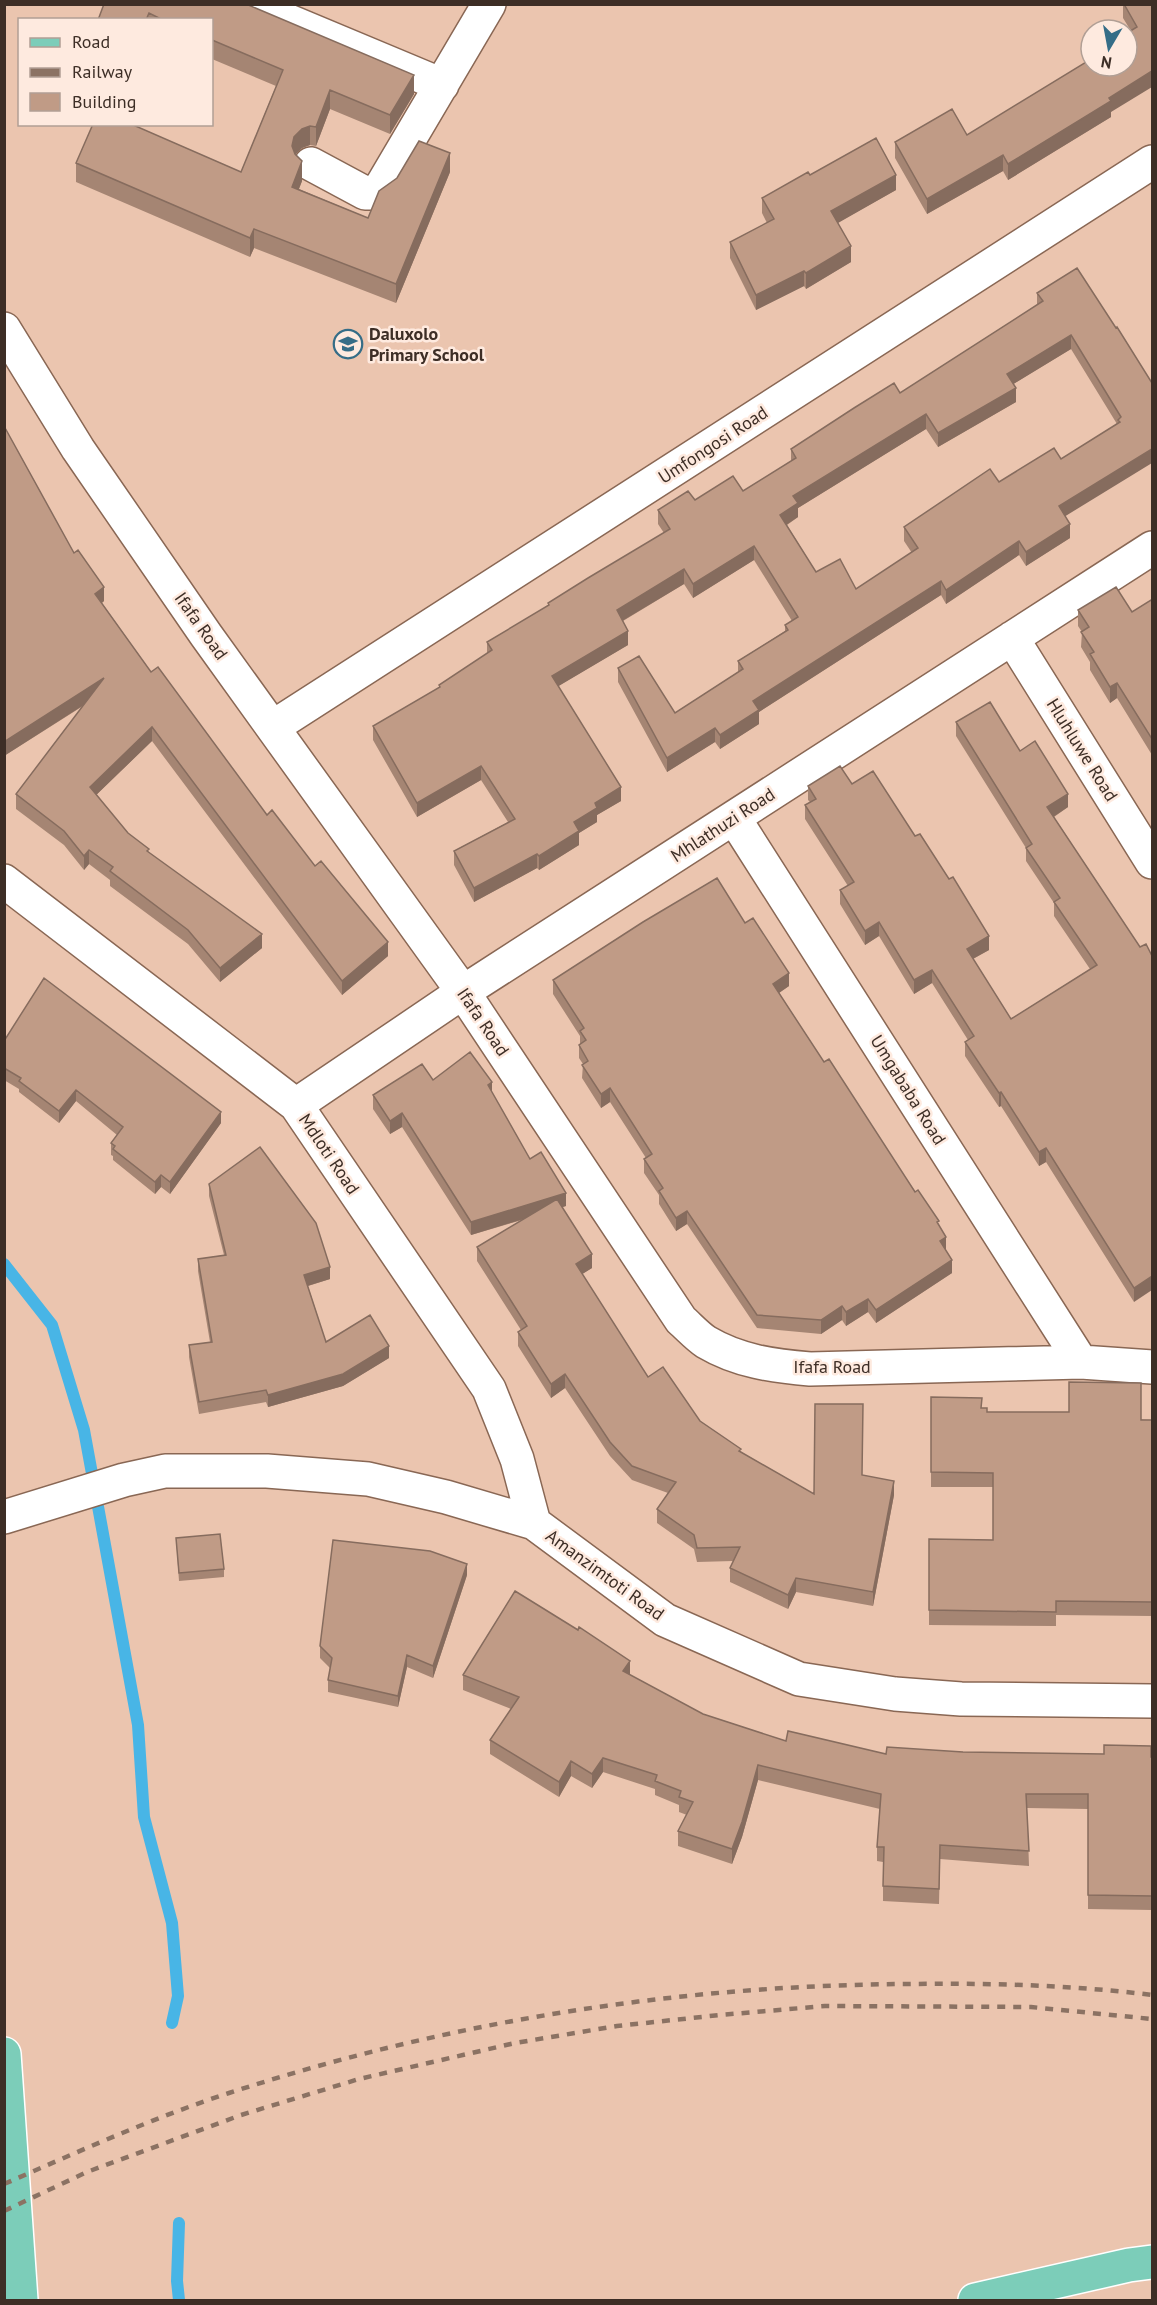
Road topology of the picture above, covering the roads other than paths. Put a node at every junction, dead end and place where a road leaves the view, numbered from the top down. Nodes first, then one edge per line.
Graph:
1 (248, 4) edge
2 (489, 4) edge
3 (442, 85) junction
4 (1152, 162) edge
5 (311, 164) dead end
6 (4, 329) edge
7 (1152, 548) edge
8 (1012, 638) junction
9 (273, 727) junction
10 (734, 818) junction
11 (1152, 862) edge
12 (4, 881) edge
13 (463, 992) junction
14 (296, 1105) junction
15 (1081, 1362) junction
16 (1152, 1367) edge
17 (4, 1517) edge
18 (534, 1523) junction
19 (1152, 1701) edge
20 (4, 2054) edge
21 (1152, 2262) edge
22 (21, 2301) edge
23 (975, 2301) edge

1 - 3 street
2 - 3 street
3 - 5 street
4 - 9 street, Umfongosi Road
6 - 9 street, Ifafa Road
7 - 8 street, Mhlathuzi Road
8 - 10 street, Mhlathuzi Road
8 - 11 street, Hluhluwe Road
9 - 13 street, Ifafa Road
10 - 13 street, Mhlathuzi Road
10 - 15 street, Umgababa Road
12 - 14 street, Mdloti Road
13 - 14 street, Mhlathuzi Road
13 - 15 street, Ifafa Road
14 - 18 street, Mdloti Road
15 - 16 street, Ifafa Road
17 - 18 street, Amanzimtoti Road
18 - 19 street, Amanzimtoti Road
20 - 22 main road
21 - 23 main road

